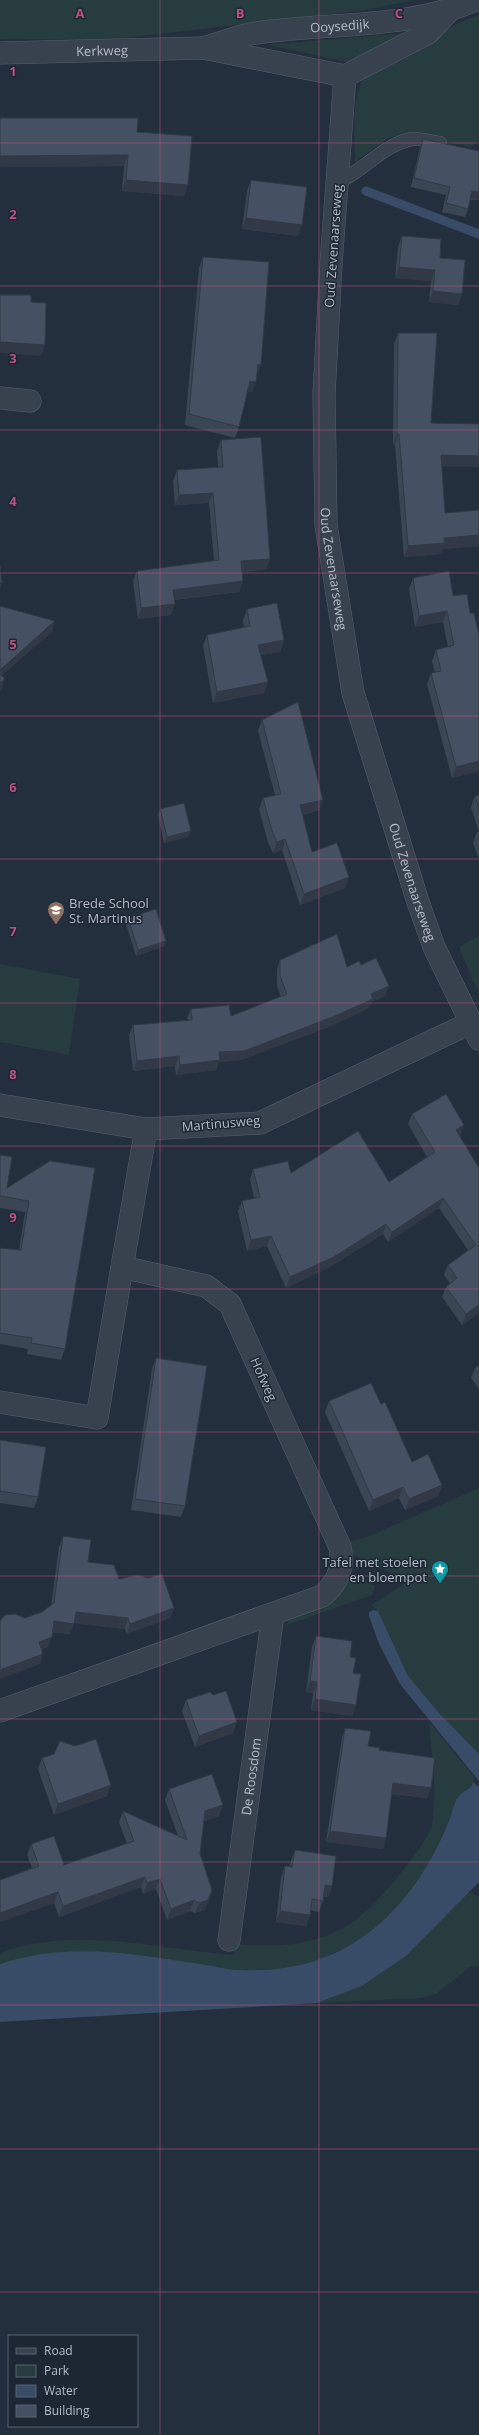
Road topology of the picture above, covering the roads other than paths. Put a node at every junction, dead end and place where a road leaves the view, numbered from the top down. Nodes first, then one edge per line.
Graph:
1 (476, 0) edge
2 (449, 11) junction
3 (203, 48) junction
4 (0, 53) edge
5 (345, 76) junction
6 (455, 146) edge
7 (337, 183) junction
8 (0, 398) edge
9 (30, 400) dead end
10 (475, 1031) edge
11 (0, 1105) edge
12 (146, 1129) junction
13 (122, 1266) junction
14 (0, 1402) edge
15 (273, 1614) junction
16 (0, 1711) edge
17 (229, 1940) dead end

1 - 2 street, Ooysedijk
2 - 3 street, Ooysedijk
2 - 5 street
3 - 4 street, Kerkweg
3 - 5 street
5 - 7 street, Oud Zevenaarseweg
6 - 7 lane
7 - 10 street, Oud Zevenaarseweg
8 - 9 street
10 - 12 street, Martinusweg
11 - 12 street, Martinusweg
12 - 13 street
13 - 14 street
13 - 15 street, Hofweg
15 - 16 street
15 - 17 street, De Roosdom

